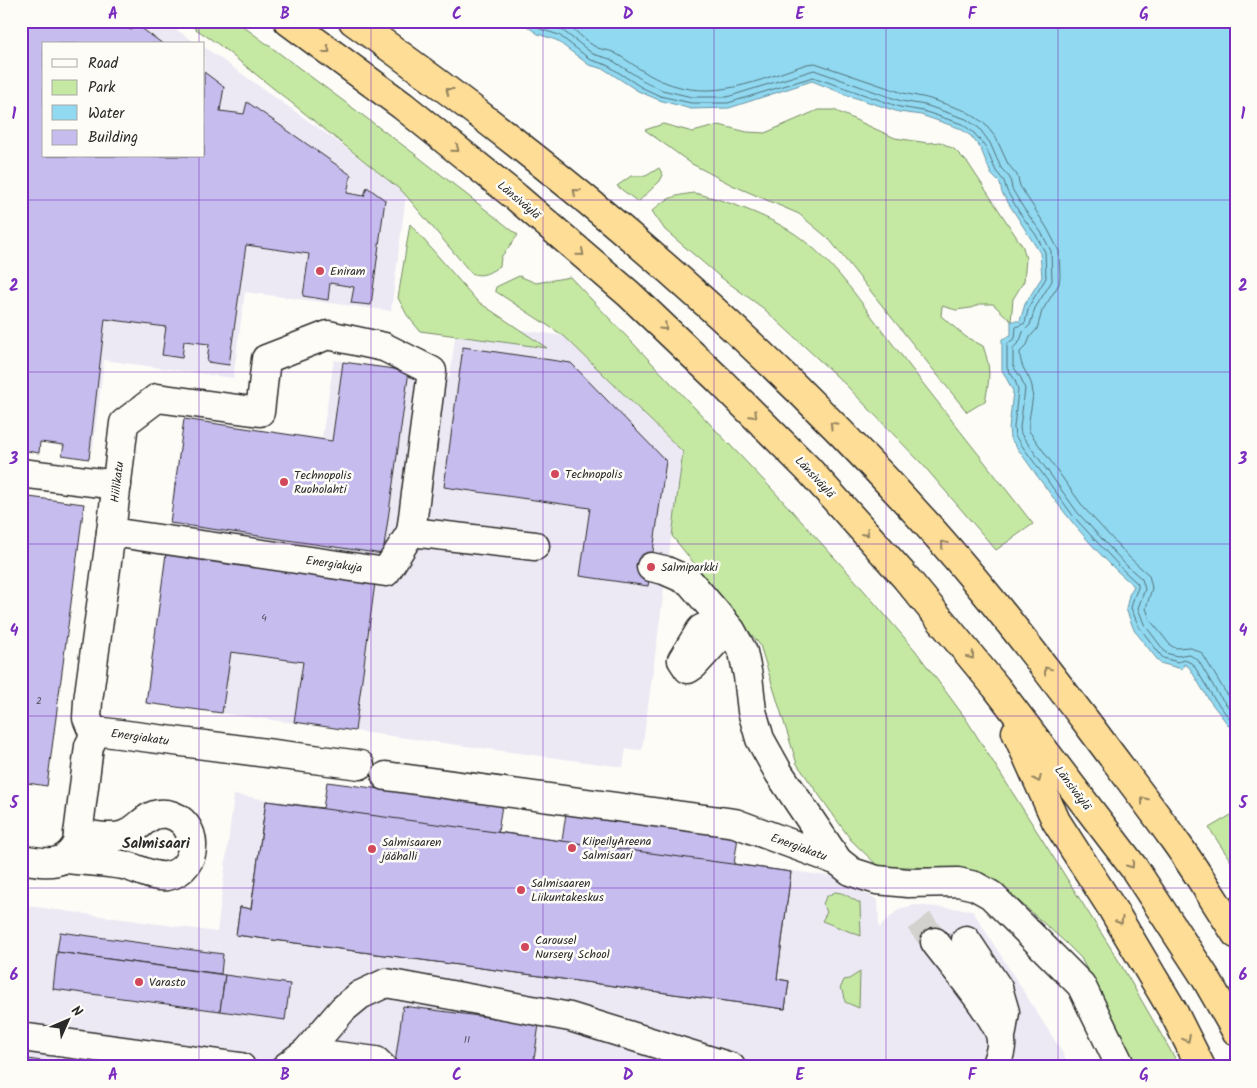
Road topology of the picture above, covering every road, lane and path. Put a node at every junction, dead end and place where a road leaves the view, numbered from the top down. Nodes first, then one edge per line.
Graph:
1 (288, 21) edge
2 (353, 21) edge
3 (21, 473) edge
4 (117, 485) junction
5 (111, 532) junction
6 (411, 532) junction
7 (535, 546) dead end
8 (651, 567) dead end
9 (996, 687) junction
10 (94, 735) junction
11 (360, 765) dead end
12 (386, 776) dead end
13 (78, 833) junction
14 (1174, 839) junction
15 (66, 859) junction
16 (21, 860) edge
17 (838, 861) junction
18 (1236, 919) edge
19 (1236, 934) edge
20 (966, 940) tunnel mouth
21 (935, 942) tunnel mouth
22 (1236, 1031) edge
23 (21, 1037) edge
24 (1001, 1039) junction
25 (296, 1059) edge
26 (241, 1067) edge
27 (382, 1067) edge
28 (731, 1067) edge
29 (995, 1067) edge
30 (1121, 1067) edge
31 (1201, 1067) edge

1 -> 9 highway, Länsiväylä
14 -> 2 highway
3 - 4 street
4 - 5 street, Hiilikatu
4 - 6 street, Hiilikatu
5 - 6 street, Energiakuja
5 - 10 street, Hiilikatu
6 - 7 street
8 - 17 street
9 -> 22 highway, Länsiväylä
9 -> 31 highway
10 - 11 street, Energiakatu
10 - 13 street, Energiakatu
12 - 17 street, Energiakatu
13 - 15 street, Energiakatu
13 - 15 street
14 - 18 highway
14 - 19 highway
15 - 16 street
17 - 30 street, Energiakatu
20 - 24 street
21 - 24 street
23 - 26 street
24 - 29 street
25 - 27 street
25 - 28 street

